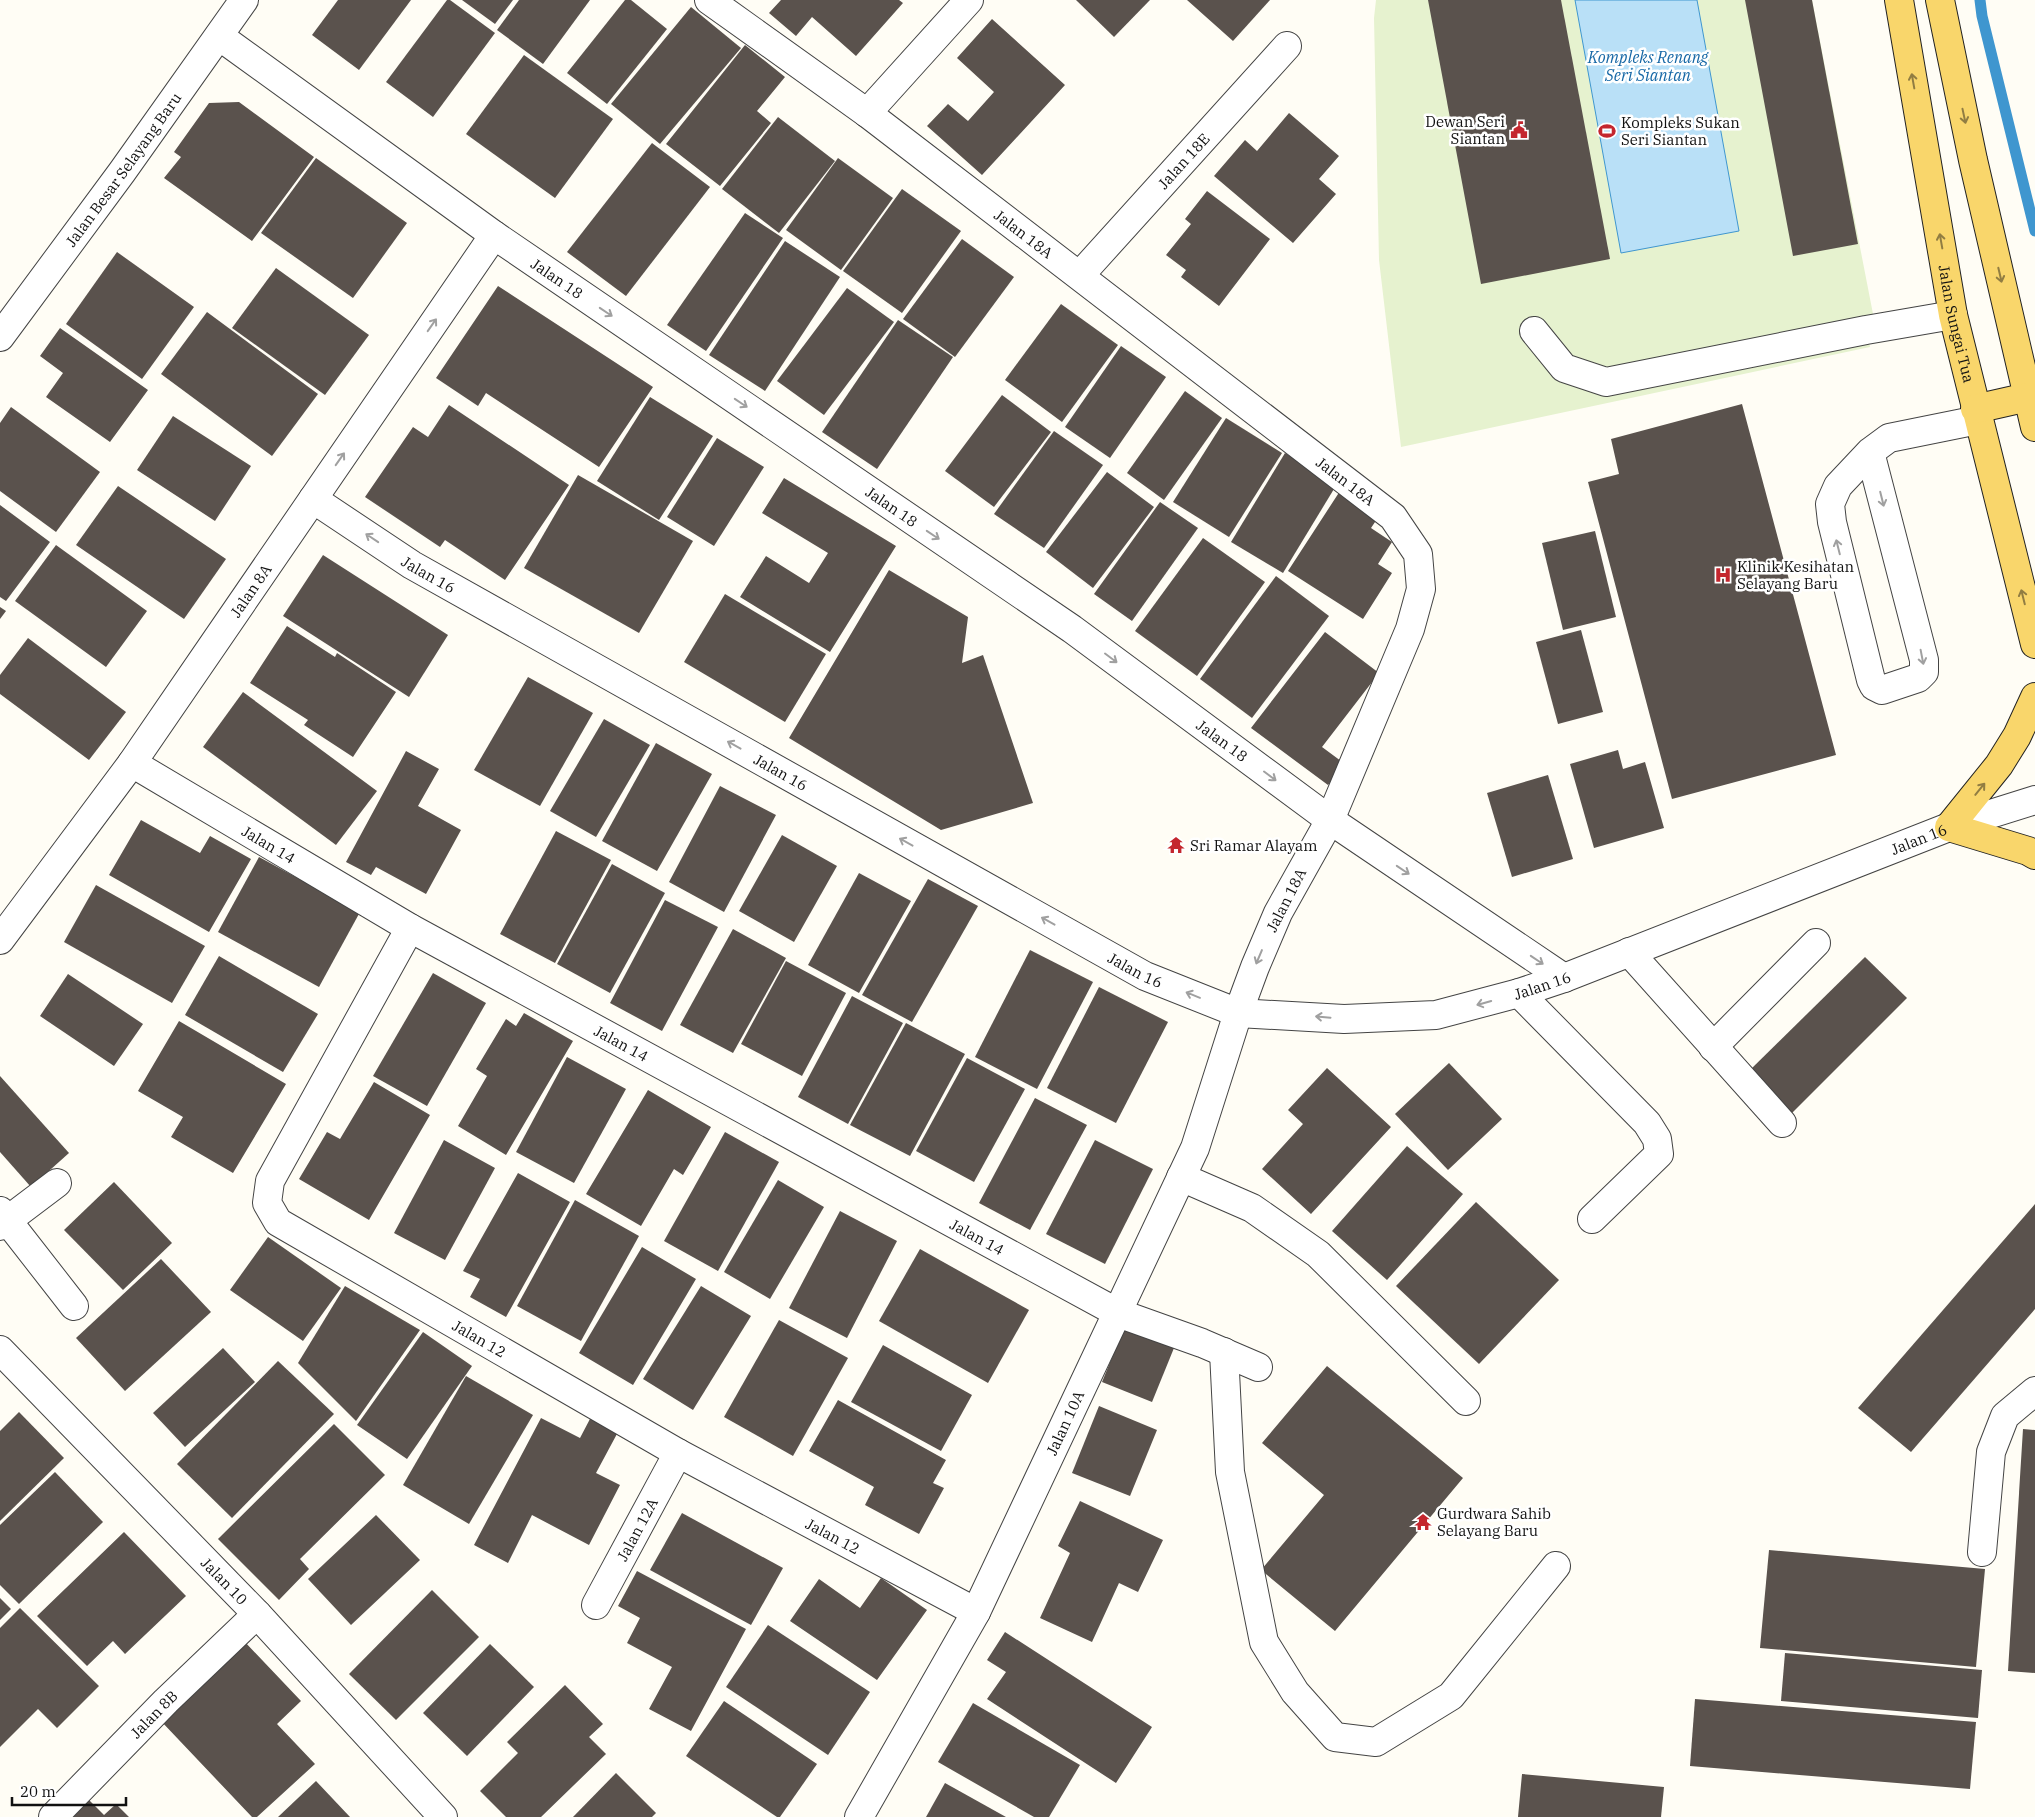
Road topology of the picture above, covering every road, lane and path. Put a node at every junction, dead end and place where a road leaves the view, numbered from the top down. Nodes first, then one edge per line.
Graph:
1 (244, 0) edge
2 (709, 0) edge
3 (969, 0) edge
4 (1899, 0) edge
5 (1940, 0) edge
6 (219, 36) junction
7 (1287, 46) dead end
8 (867, 113) junction
9 (494, 235) junction
10 (1080, 275) junction
11 (1953, 315) junction
12 (1534, 331) dead end
13 (0, 337) edge
14 (2028, 397) junction
15 (1977, 415) junction
16 (2035, 426) edge
17 (1870, 452) junction
18 (312, 499) junction
19 (2035, 644) edge
20 (2035, 697) edge
21 (132, 763) junction
22 (2035, 800) edge
23 (1330, 820) junction
24 (1949, 827) junction
25 (2035, 856) edge
26 (410, 928) junction
27 (0, 940) edge
28 (1816, 943) dead end
29 (1629, 952) junction
30 (1564, 978) junction
31 (1519, 993) junction
32 (1238, 1013) junction
33 (1713, 1047) junction
34 (1782, 1123) dead end
35 (1182, 1177) junction
36 (57, 1183) dead end
37 (1592, 1219) dead end
38 (2, 1220) edge
39 (74, 1306) dead end
40 (1118, 1313) junction
41 (0, 1350) edge
42 (1224, 1352) junction
43 (1258, 1367) dead end
44 (2035, 1391) edge
45 (1466, 1401) dead end
46 (678, 1452) junction
47 (1982, 1552) dead end
48 (1556, 1566) dead end
49 (596, 1605) dead end
50 (976, 1612) junction
51 (257, 1614) junction
52 (53, 1817) edge
53 (443, 1817) edge
54 (858, 1817) edge

1 - 6 street, Jalan Besar Selayang Baru
2 - 8 street, Jalan 18A
3 - 8 street
11 -> 4 main road, Jalan Sungai Tua
5 -> 14 main road
6 - 9 street, Jalan 18
6 - 13 street, Jalan Besar Selayang Baru
7 - 10 street, Jalan 18E
8 - 10 street, Jalan 18A
18 -> 9 street, Jalan 8A
9 -> 23 street, Jalan 18
10 - 23 street, Jalan 18A
11 - 12 street
11 - 15 main road, Jalan Sungai Tua
14 - 15 main road
14 - 16 main road
15 - 17 street
19 -> 15 main road, Jalan Sungai Tua
17 -> 17 street
18 - 21 street, Jalan 8A
32 -> 18 street, Jalan 16
24 -> 20 main road
21 - 26 street, Jalan 14
21 - 27 street, Jalan 8A
22 - 24 street, Jalan 16
23 -> 30 street, Jalan 18
23 -> 32 street, Jalan 18A
24 - 25 main road
24 - 29 street, Jalan 16
26 - 40 street, Jalan 14
26 - 46 street, Jalan 12
28 - 33 street
29 - 30 street, Jalan 16
29 - 33 street
30 - 31 street, Jalan 16
31 -> 32 street, Jalan 16
31 - 37 street
32 - 35 street, Jalan 10A
33 - 34 street
35 - 40 street, Jalan 10A
35 - 45 street
36 - 38 street
38 - 39 street
40 - 42 street, Jalan 14
40 - 50 street, Jalan 10A
41 - 51 street, Jalan 10
42 - 43 street, Jalan 14
42 - 48 street
44 - 47 street
46 - 49 street, Jalan 12A
46 - 50 street, Jalan 12
50 - 54 street, Jalan 10A
51 - 52 street, Jalan 8B
51 - 53 street, Jalan 10

